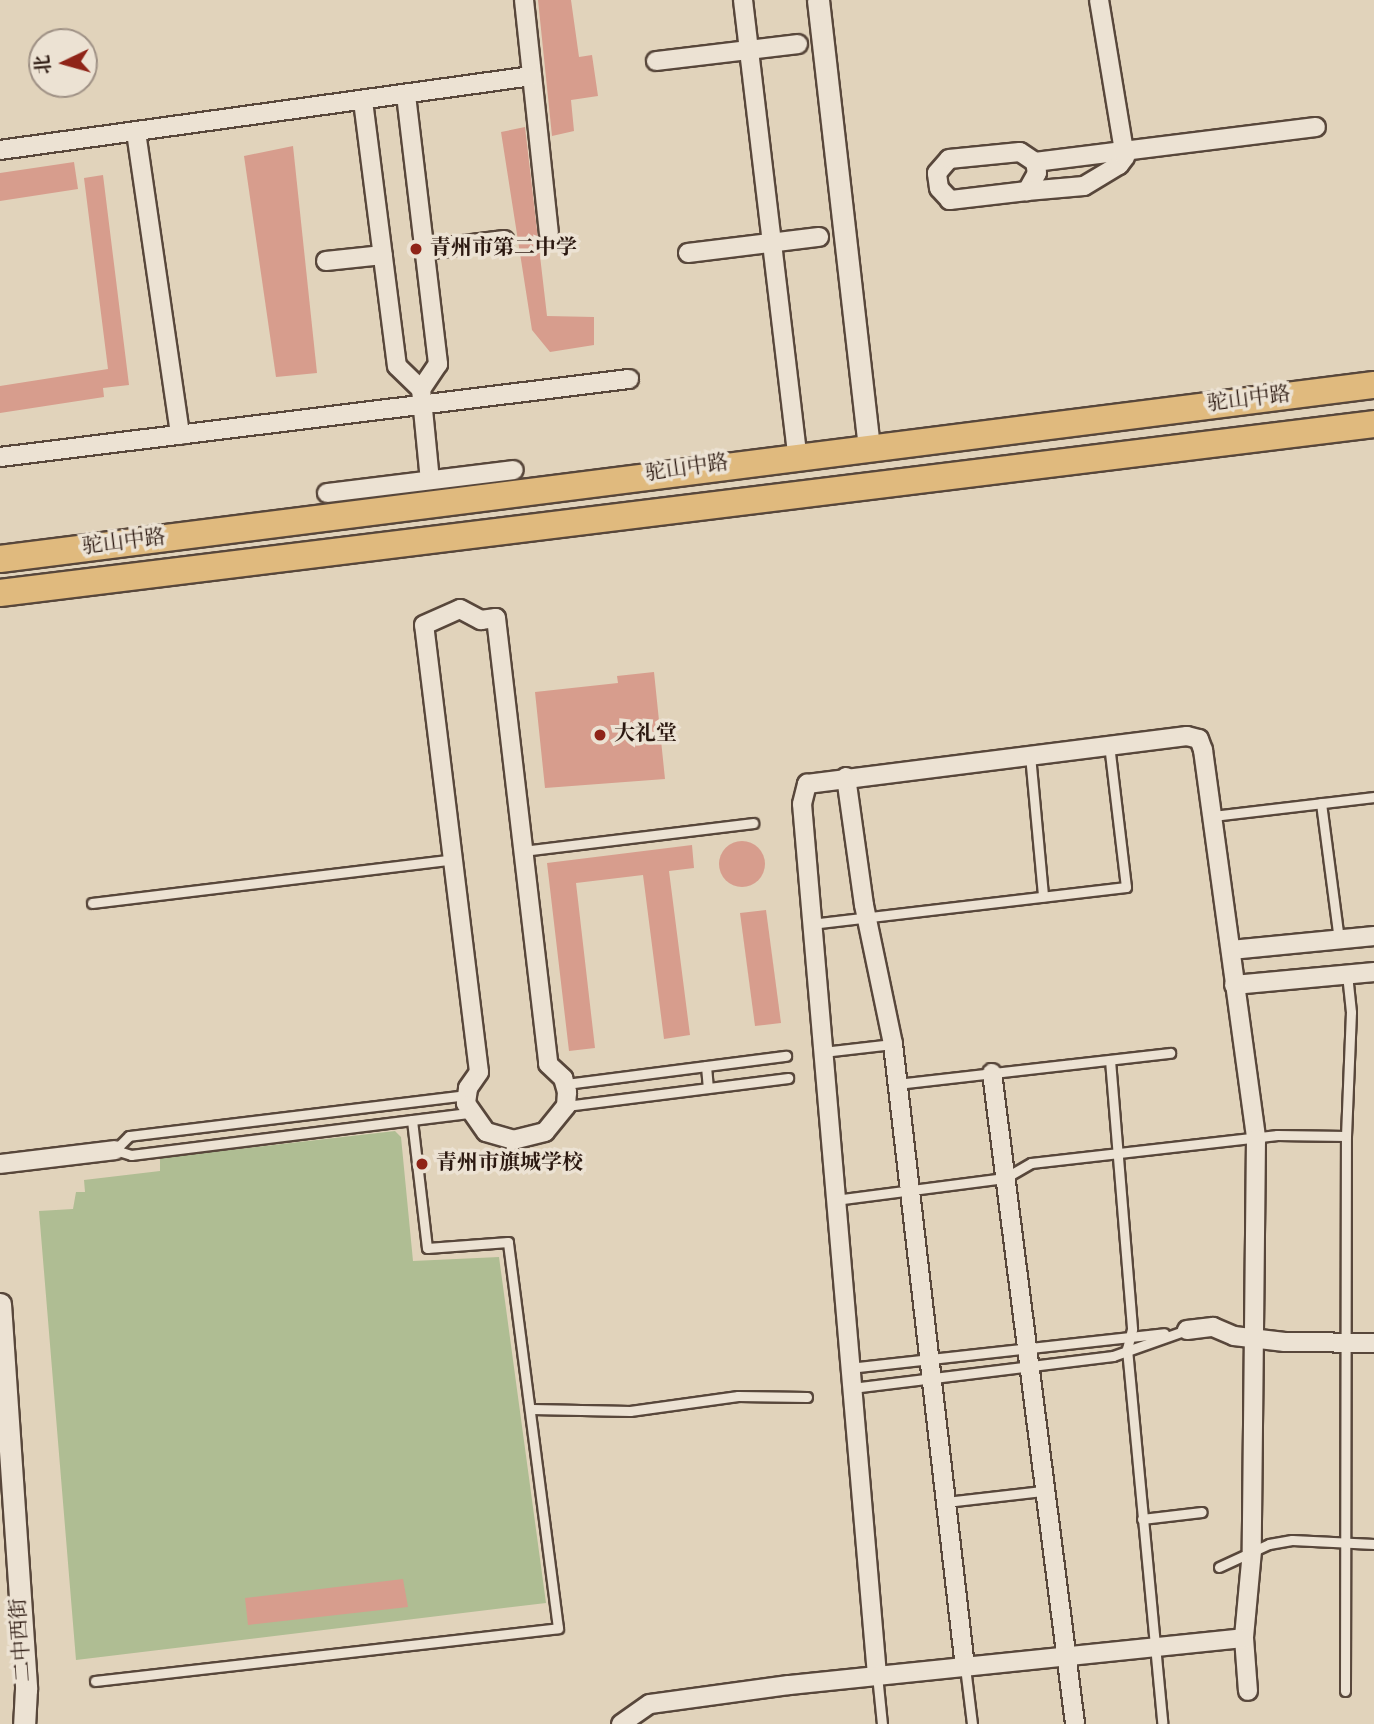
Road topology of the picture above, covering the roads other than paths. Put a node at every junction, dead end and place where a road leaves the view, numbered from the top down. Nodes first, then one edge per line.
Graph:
1 (524, 0) edge
2 (743, 0) edge
3 (818, 0) edge
4 (1099, 0) edge
5 (798, 44) dead end
6 (749, 50) junction
7 (656, 61) dead end
8 (532, 76) junction
9 (406, 95) junction
10 (363, 101) junction
11 (1316, 127) dead end
12 (136, 132) junction
13 (1122, 149) junction
14 (0, 150) edge
15 (1035, 162) junction
16 (1027, 191) junction
17 (549, 233) dead end
18 (819, 237) dead end
19 (504, 240) dead end
20 (772, 243) junction
21 (424, 250) junction
22 (688, 253) dead end
23 (383, 255) junction
24 (326, 261) dead end
25 (629, 379) dead end
26 (1374, 384) edge
27 (422, 397) junction
28 (1374, 424) edge
29 (180, 435) junction
30 (869, 446) junction
31 (797, 454) junction
32 (0, 457) edge
33 (514, 470) dead end
34 (430, 480) junction
35 (327, 493) dead end
36 (0, 559) edge
37 (0, 593) edge
38 (1109, 744) junction
39 (1030, 753) junction
40 (846, 777) junction
41 (1374, 797) edge
42 (1321, 803) junction
43 (1213, 816) junction
44 (753, 823) dead end
45 (523, 851) junction
46 (453, 859) junction
47 (1043, 896) junction
48 (92, 903) dead end
49 (868, 917) junction
50 (811, 924) junction
51 (1374, 936) edge
52 (1339, 939) junction
53 (1231, 950) junction
54 (1374, 972) edge
55 (1347, 975) junction
56 (1234, 985) junction
57 (892, 1044) junction
58 (821, 1052) junction
59 (1170, 1053) dead end
60 (786, 1056) dead end
61 (1110, 1060) junction
62 (706, 1066) junction
63 (992, 1073) junction
64 (788, 1079) dead end
65 (566, 1084) junction
66 (895, 1084) junction
67 (708, 1088) junction
68 (468, 1104) junction
69 (566, 1106) junction
70 (412, 1120) junction
71 (1346, 1136) junction
72 (1256, 1139) junction
73 (115, 1150) junction
74 (1116, 1154) junction
75 (0, 1164) edge
76 (1005, 1178) junction
77 (910, 1191) junction
78 (833, 1200) junction
79 (0, 1304) edge
80 (1187, 1330) junction
81 (1129, 1337) junction
82 (1254, 1338) junction
83 (1349, 1343) junction
84 (1374, 1343) edge
85 (1025, 1349) junction
86 (1127, 1349) junction
87 (931, 1359) junction
88 (1026, 1367) junction
89 (849, 1368) junction
90 (933, 1378) junction
91 (851, 1388) junction
92 (807, 1397) dead end
93 (532, 1409) junction
94 (1042, 1491) junction
95 (946, 1502) junction
96 (1202, 1512) dead end
97 (1142, 1519) junction
98 (1346, 1543) junction
99 (1374, 1544) edge
100 (1252, 1551) junction
101 (1219, 1567) dead end
102 (1244, 1639) junction
103 (1156, 1648) junction
104 (1068, 1659) junction
105 (965, 1667) junction
106 (877, 1675) junction
107 (95, 1681) dead end
108 (1248, 1690) dead end
109 (1345, 1691) dead end
110 (1162, 1722) edge
111 (24, 1724) edge
112 (621, 1724) edge
113 (882, 1724) edge
114 (972, 1724) edge
115 (1075, 1724) edge

1 - 8 street
2 - 6 street
3 - 30 street
4 - 13 street
5 - 6 street
6 - 7 street
6 - 20 street
8 - 9 street
8 - 17 street
9 - 10 street
9 - 21 street
10 - 12 street
10 - 23 street
11 - 13 street
12 - 14 street
12 - 29 street
13 - 15 street
13 - 16 street
15 - 16 street
15 - 16 street
18 - 20 street
19 - 21 street
20 - 22 street
20 - 31 street
21 - 27 street
23 - 24 street
23 - 27 street
25 - 27 street
26 - 30 main road, 驼山中路
27 - 29 street
27 - 34 street
28 - 37 main road, 驼山中路
29 - 32 street
30 - 31 main road, 驼山中路
31 - 36 main road, 驼山中路
33 - 34 street
34 - 35 street
38 - 39 street
38 - 43 street
38 - 47 lane
39 - 40 street
39 - 47 lane
40 - 49 street
40 - 50 street
41 - 42 lane
42 - 43 lane
42 - 52 lane
43 - 53 street
44 - 45 lane
45 - 46 street
45 - 65 street
46 - 48 lane
46 - 68 street
47 - 49 lane
49 - 50 lane
49 - 57 street
50 - 58 street
51 - 52 street
52 - 53 street
53 - 56 street
54 - 55 street
55 - 56 street
55 - 71 lane
56 - 72 street
57 - 58 lane
57 - 66 street
58 - 78 street
59 - 61 lane
60 - 62 lane
61 - 63 lane
61 - 74 lane
62 - 65 lane
62 - 67 lane
63 - 66 lane
63 - 76 street
64 - 67 lane
65 - 69 street
66 - 77 street
67 - 69 lane
68 - 69 street
68 - 70 lane
68 - 73 lane
70 - 73 lane
70 - 93 lane
71 - 72 lane
71 - 83 lane
72 - 74 lane
72 - 82 street
73 - 75 street
74 - 76 lane
74 - 81 lane
76 - 77 lane
76 - 85 street
77 - 78 lane
77 - 87 street
78 - 89 street
79 - 111 street, 二中西街
80 - 81 lane
80 - 82 street
80 - 86 lane
81 - 85 lane
81 - 86 lane
82 - 83 street
82 - 100 street
83 - 84 street
83 - 98 lane
85 - 87 lane
85 - 88 street
86 - 88 lane
86 - 97 lane
87 - 89 lane
87 - 90 street
88 - 90 lane
88 - 94 street
89 - 91 street
90 - 91 lane
90 - 95 street
91 - 106 street
92 - 93 lane
93 - 107 lane
94 - 95 lane
94 - 104 street
95 - 105 street
96 - 97 lane
97 - 103 lane
98 - 99 lane
98 - 100 lane
98 - 109 lane
100 - 101 lane
100 - 102 street
102 - 103 street
102 - 108 street
103 - 104 street
103 - 110 lane
104 - 105 street
104 - 115 street
105 - 106 street
105 - 114 lane
106 - 112 street
106 - 113 lane

